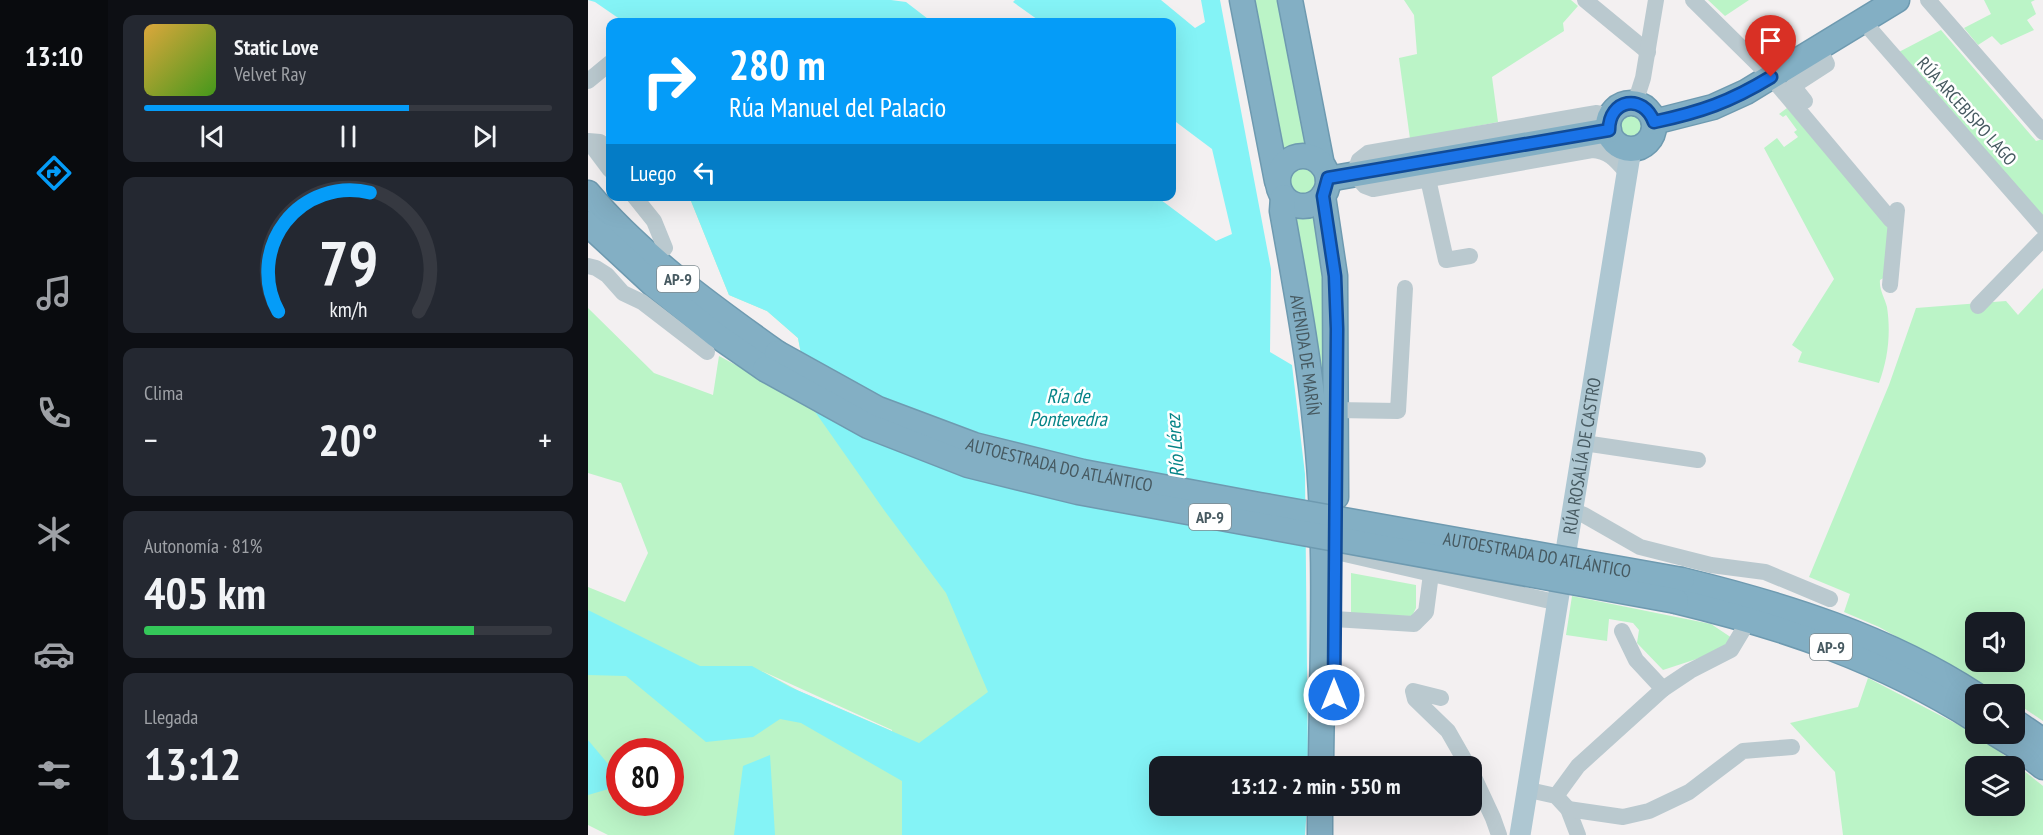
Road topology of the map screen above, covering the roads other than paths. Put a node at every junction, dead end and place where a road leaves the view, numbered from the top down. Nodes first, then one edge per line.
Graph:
1 (1242, 0) edge
2 (1290, 0) edge
3 (1585, 0) edge
4 (1656, 0) edge
5 (1694, 0) edge
6 (1897, 0) edge
7 (1928, 0) edge
8 (1863, 21) junction
9 (1819, 49) junction
10 (1648, 52) junction
11 (606, 66) edge
12 (1771, 77) junction
13 (588, 81) edge
14 (1635, 104) junction
15 (1654, 122) junction
16 (1610, 123) junction
17 (1826, 127) junction
18 (2043, 132) edge
19 (589, 141) edge
20 (606, 146) edge
21 (1561, 146) junction
22 (1631, 149) junction
23 (1833, 151) junction
24 (606, 164) edge
25 (1628, 173) junction
26 (1354, 174) junction
27 (1428, 179) junction
28 (1324, 180) junction
29 (1280, 189) junction
30 (588, 193) edge
31 (638, 201) edge
32 (1891, 220) dead end
33 (588, 224) edge
34 (2043, 227) edge
35 (2043, 239) edge
36 (665, 248) dead end
37 (1470, 256) dead end
38 (588, 266) edge
39 (1890, 285) dead end
40 (1405, 288) dead end
41 (1978, 306) dead end
42 (707, 352) dead end
43 (771, 361) junction
44 (1336, 410) junction
45 (1584, 443) junction
46 (1698, 460) dead end
47 (1574, 511) junction
48 (1335, 552) junction
49 (1431, 574) junction
50 (1679, 591) junction
51 (1830, 599) dead end
52 (1559, 603) junction
53 (1334, 619) junction
54 (1743, 630) dead end
55 (1622, 631) dead end
56 (1965, 688) edge
57 (1663, 689) junction
58 (1441, 698) dead end
59 (1965, 713) edge
60 (1638, 724) dead end
61 (2025, 729) edge
62 (2043, 741) edge
63 (2012, 744) edge
64 (1792, 747) dead end
65 (1321, 756) edge
66 (1334, 756) edge
67 (1462, 756) edge
68 (2043, 767) edge
69 (1529, 790) junction
70 (1558, 793) junction
71 (1482, 794) edge
72 (1568, 809) junction
73 (1320, 816) edge
74 (1334, 816) edge
75 (1579, 834) edge
76 (1320, 835) edge
77 (1333, 835) edge
78 (1499, 835) edge
79 (1520, 835) edge

1 - 29 highway, AVENIDA DE MARÍN
2 - 28 highway, AVENIDA DE MARÍN
3 - 10 street
4 - 10 street
5 - 12 street
6 - 8 highway
7 - 18 street
8 - 9 highway
8 - 34 street, RÚA ARCEBISPO LAGO
9 - 12 highway
9 - 17 street
10 - 14 street
11 - 13 street
12 - 15 highway
12 - 23 street
14 - 15 highway
14 - 16 highway
15 - 22 highway
16 - 21 highway
16 - 22 highway
16 - 26 street
17 - 23 street
17 - 39 street
19 - 20 street
19 - 24 street
21 - 25 street
21 - 26 highway
21 - 27 street
22 - 25 main road, RÚA ROSALÍA DE CASTRO
23 - 32 street
25 - 45 main road, RÚA ROSALÍA DE CASTRO
26 - 27 street
26 - 28 highway
27 - 37 street
28 - 29 highway
28 - 29 highway
28 - 44 highway, AVENIDA DE MARÍN
29 - 65 highway, AVENIDA DE MARÍN
30 - 43 highway, AUTOESTRADA DO ATLÁNTICO / AP-9
31 - 36 street
33 - 43 highway, AUTOESTRADA DO ATLÁNTICO / AP-9
35 - 41 street
38 - 42 street
40 - 44 street
43 - 50 highway, AUTOESTRADA DO ATLÁNTICO / AP-9, bridge
44 - 48 highway, AVENIDA DE MARÍN
45 - 46 street
45 - 47 main road, RÚA ROSALÍA DE CASTRO
47 - 51 street
47 - 52 main road, RÚA ROSALÍA DE CASTRO
48 - 49 street
48 - 53 highway, AVENIDA DE MARÍN
49 - 52 street
49 - 53 street
50 - 56 highway, AUTOESTRADA DO ATLÁNTICO / AP-9
50 - 59 highway, AUTOESTRADA DO ATLÁNTICO / AP-9
52 - 69 main road, RÚA ROSALÍA DE CASTRO
53 - 66 highway, AVENIDA DE MARÍN
54 - 57 street
55 - 57 street
57 - 70 street
58 - 67 street
60 - 70 street
61 - 62 highway
63 - 68 highway
64 - 72 street
69 - 70 street
69 - 79 main road, RÚA ROSALÍA DE CASTRO
70 - 72 street
71 - 78 street
72 - 75 street
73 - 76 highway
74 - 77 highway

